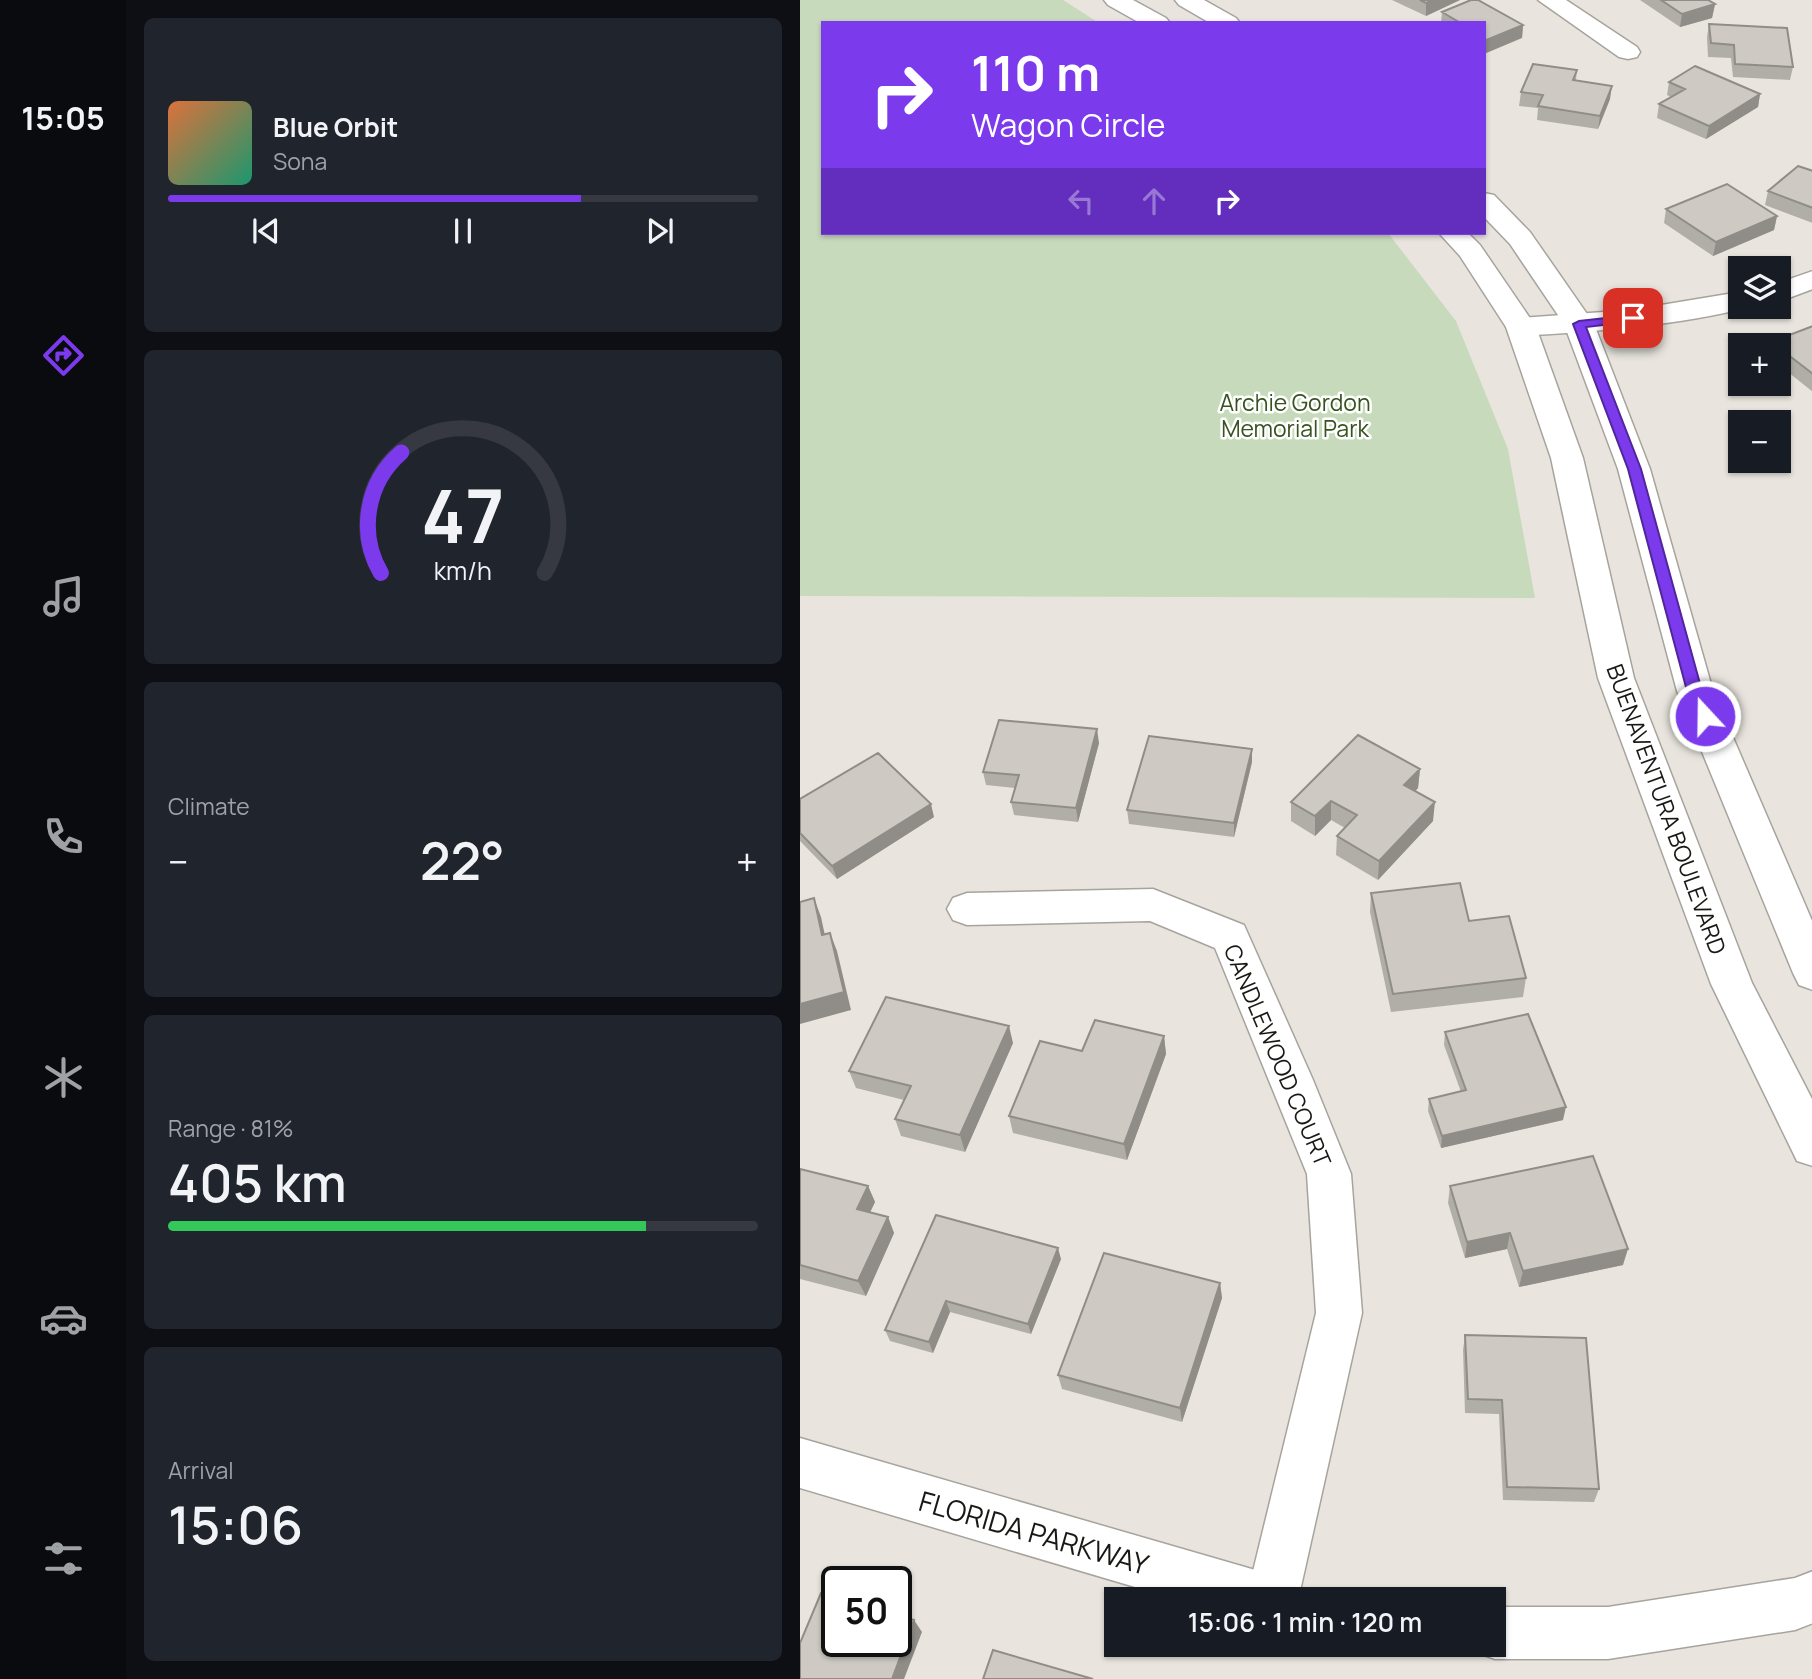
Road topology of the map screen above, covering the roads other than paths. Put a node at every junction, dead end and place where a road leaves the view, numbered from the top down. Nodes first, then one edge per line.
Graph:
1 (1116, 0) edge
2 (1187, 0) edge
3 (1550, 0) edge
4 (1154, 21) edge
5 (1224, 21) edge
6 (1628, 52) dead end
7 (1486, 203) edge
8 (1455, 235) edge
9 (1812, 279) edge
10 (1791, 288) edge
11 (1728, 304) edge
12 (1579, 324) junction
13 (1521, 327) junction
14 (967, 909) dead end
15 (1812, 973) edge
16 (1812, 1147) edge
17 (800, 1462) edge
18 (1226, 1587) edge
19 (1273, 1587) edge
20 (1812, 1597) edge
21 (1506, 1633) edge

1 - 4 main road
2 - 5 main road
3 - 6 main road
7 - 12 main road
8 - 13 main road, BUENAVENTURA BOULEVARD
9 - 10 main road
11 - 12 main road
12 - 13 main road
12 - 15 main road
13 - 16 main road, BUENAVENTURA BOULEVARD
14 - 19 main road, CANDLEWOOD COURT
17 - 18 main road, FLORIDA PARKWAY
20 - 21 main road

